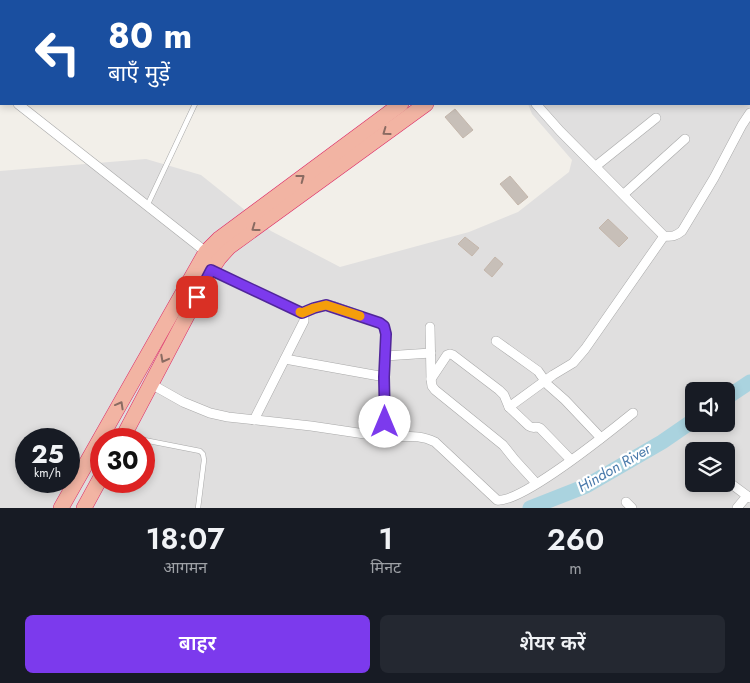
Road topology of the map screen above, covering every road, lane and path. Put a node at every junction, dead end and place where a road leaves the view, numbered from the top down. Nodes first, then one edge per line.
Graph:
1 (19, 105) edge
2 (195, 105) edge
3 (400, 105) edge
4 (425, 105) edge
5 (537, 105) edge
6 (750, 113) edge
7 (656, 118) dead end
8 (685, 139) dead end
9 (596, 166) junction
10 (624, 194) junction
11 (148, 206) junction
12 (664, 236) junction
13 (206, 252) junction
14 (211, 270) junction
15 (302, 313) junction
16 (430, 327) dead end
17 (496, 341) dead end
18 (431, 353) junction
19 (385, 356) junction
20 (285, 359) junction
21 (384, 377) junction
22 (431, 379) junction
23 (545, 381) junction
24 (151, 384) junction
25 (509, 407) junction
26 (633, 413) dead end
27 (254, 420) junction
28 (128, 428) edge
29 (385, 437) junction
30 (602, 438) junction
31 (155, 442) edge
32 (571, 460) junction
33 (536, 484) junction
34 (735, 487) edge
35 (92, 493) edge
36 (748, 497) edge
37 (61, 508) edge
38 (84, 508) edge
39 (198, 508) edge
40 (737, 508) edge

1 - 11 street
2 - 11 lane
13 -> 3 highway
4 -> 14 highway
5 - 9 street
6 - 12 street
7 - 9 street
8 - 10 street
9 - 10 street
10 - 12 street
11 - 13 street
12 - 23 street
37 -> 13 highway
14 - 15 street
14 -> 24 highway
15 - 19 street
15 - 20 street
16 - 18 street
17 - 23 street
18 - 19 street
18 - 22 street
19 - 21 street
20 - 21 street
20 - 27 street
21 - 29 street
22 - 25 street
22 - 33 street
23 - 25 street
23 - 30 street
24 - 27 street
24 - 28 highway
25 - 32 street
26 - 30 street
27 - 29 street
29 - 33 street
30 - 32 street
31 - 39 lane
32 - 33 street
34 - 36 street
35 - 38 highway
36 - 40 street

